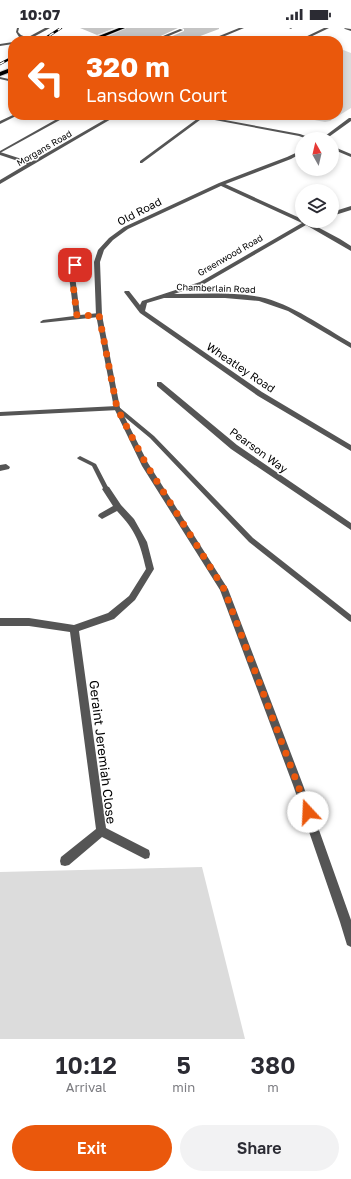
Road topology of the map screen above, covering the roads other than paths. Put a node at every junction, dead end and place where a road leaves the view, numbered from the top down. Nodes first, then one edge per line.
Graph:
1 (48, 28) edge
2 (124, 28) edge
3 (242, 28) edge
4 (327, 28) edge
5 (346, 28) edge
6 (181, 30) dead end
7 (351, 30) edge
8 (33, 36) edge
9 (102, 36) edge
10 (166, 36) edge
11 (222, 36) edge
12 (309, 36) edge
13 (351, 119) edge
14 (59, 120) edge
15 (107, 120) edge
16 (198, 120) edge
17 (220, 120) edge
18 (333, 132) edge
19 (295, 134) edge
20 (339, 150) edge
21 (1, 154) edge
22 (295, 155) edge
23 (351, 156) edge
24 (141, 162) dead end
25 (31, 164) junction
26 (0, 182) edge
27 (221, 184) junction
28 (351, 208) edge
29 (339, 212) edge
30 (295, 217) edge
31 (295, 227) edge
32 (317, 228) edge
33 (351, 249) edge
34 (75, 265) dead end
35 (127, 292) dead end
36 (165, 296) junction
37 (142, 312) junction
38 (99, 315) junction
39 (77, 316) junction
40 (43, 322) dead end
41 (351, 346) edge
42 (158, 384) dead end
43 (117, 408) junction
44 (0, 414) edge
45 (351, 448) edge
46 (80, 458) dead end
47 (106, 489) joint
48 (118, 507) junction
49 (102, 516) dead end
50 (351, 527) edge
51 (351, 619) edge
52 (0, 622) edge
53 (74, 629) junction
54 (101, 831) junction
55 (145, 854) dead end
56 (65, 861) dead end
57 (351, 940) edge

1 - 8 street
2 - 9 main road
3 - 11 street
4 - 12 street
5 - 7 street
6 - 10 street
13 - 18 street
14 - 21 lane
15 - 25 street, Morgans Road
16 - 24 lane
17 - 19 street
20 - 23 street
21 - 25 street
22 - 27 street, Old Road
25 - 26 street, Morgans Road
27 - 30 street
27 - 38 street, Old Road
28 - 29 street
31 - 36 street, Greenwood Road
32 - 33 street
34 - 39 street
35 - 37 street, Wheatley Road
36 - 37 street, Greenwood Road
36 - 41 street, Chamberlain Road
37 - 45 street, Wheatley Road
38 - 39 street
38 - 43 street, Old Road
39 - 40 street
42 - 50 street, Pearson Way
43 - 44 street
43 - 51 lane
43 - 57 street, Old Road
46 - 47 lane
47 - 48 street
48 - 49 street
48 - 53 street
52 - 53 street
53 - 54 street, Geraint Jeremiah Close
54 - 55 street
54 - 56 street, Geraint Jeremiah Close

